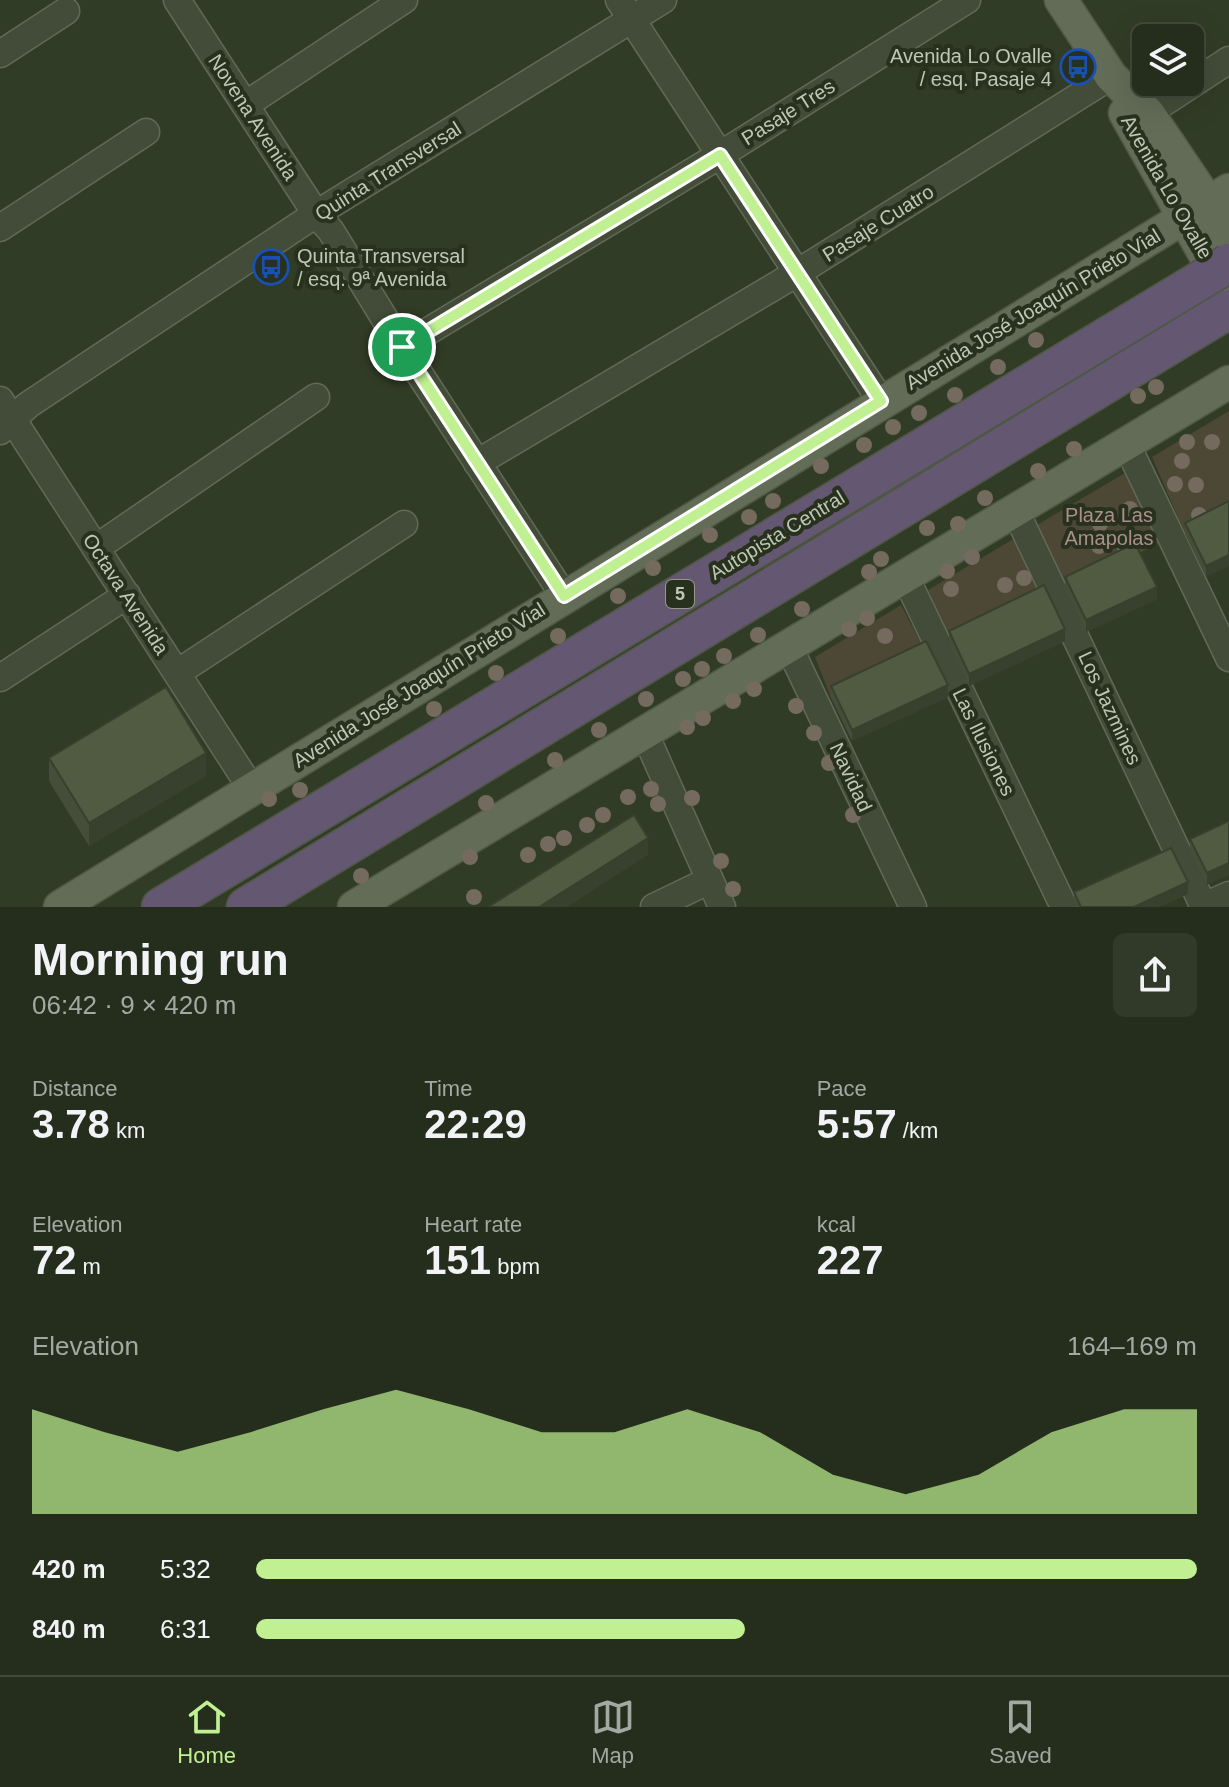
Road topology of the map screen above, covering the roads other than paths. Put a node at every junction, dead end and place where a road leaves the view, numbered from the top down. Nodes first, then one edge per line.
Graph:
1 (177, 0) edge
2 (404, 0) edge
3 (663, 0) edge
4 (967, 0) edge
5 (1061, 0) edge
6 (625, 10) edge
7 (66, 11) dead end
8 (0, 54) edge
9 (1229, 60) edge
10 (1111, 76) junction
11 (245, 105) junction
12 (1148, 113) junction
13 (146, 132) dead end
14 (720, 155) junction
15 (1207, 203) edge
16 (316, 214) junction
17 (0, 228) edge
18 (1229, 239) edge
19 (797, 273) junction
20 (1221, 293) edge
21 (402, 347) junction
22 (1229, 382) edge
23 (316, 397) dead end
24 (881, 401) junction
25 (4, 417) edge
26 (1126, 443) junction
27 (477, 463) junction
28 (1015, 510) junction
29 (404, 524) dead end
30 (96, 548) junction
31 (905, 576) junction
32 (127, 595) junction
33 (564, 596) junction
34 (789, 647) junction
35 (1229, 658) edge
36 (177, 673) junction
37 (0, 678) edge
38 (645, 734) junction
39 (251, 788) junction
40 (710, 880) junction
41 (1229, 895) edge
42 (60, 907) edge
43 (161, 907) edge
44 (246, 907) edge
45 (354, 907) edge
46 (654, 907) edge
47 (722, 907) edge
48 (913, 907) edge
49 (1064, 907) edge
50 (1203, 907) edge

1 - 11 street, Novena Avenida
2 - 11 street
3 - 6 street, Quinta Transversal
4 - 14 street, Pasaje Tres
5 - 10 main road, Avenida Lo Ovalle
6 - 14 street
6 - 16 street, Quinta Transversal
7 - 8 street
9 - 12 street
10 - 12 main road, Avenida Lo Ovalle
10 - 15 main road, Avenida Lo Ovalle
10 - 19 street, Pasaje Cuatro
11 - 16 street, Novena Avenida
12 - 15 main road, Avenida Lo Ovalle
13 - 17 street
14 - 19 street
14 - 21 street, Pasaje Tres
15 - 18 main road, Avenida Lo Ovalle
15 - 20 main road, Avenida Lo Ovalle
15 - 24 main road, Avenida José Joaquín Prieto Vial
16 - 21 street, Novena Avenida
16 - 25 street, Quinta Transversal
19 - 24 street
19 - 27 street, Pasaje Cuatro
20 - 43 highway, Autopista Central / 5
20 - 44 highway, Autopista Central / 5
21 - 27 street, Novena Avenida
22 - 26 main road
23 - 30 street
24 - 33 main road, Avenida José Joaquín Prieto Vial
25 - 30 street, Octava Avenida
26 - 28 main road
26 - 35 street
27 - 33 street, Novena Avenida
28 - 31 main road
28 - 50 street, Los Jazmines
29 - 36 street
30 - 32 street, Octava Avenida
31 - 34 main road
31 - 49 street, Las Ilusiones
32 - 36 street, Octava Avenida
32 - 37 street
33 - 39 main road, Avenida José Joaquín Prieto Vial
34 - 38 main road
34 - 48 street, Navidad
36 - 39 street, Octava Avenida
38 - 40 street
38 - 45 main road
39 - 42 main road, Avenida José Joaquín Prieto Vial
40 - 46 street
40 - 47 street
41 - 50 street

